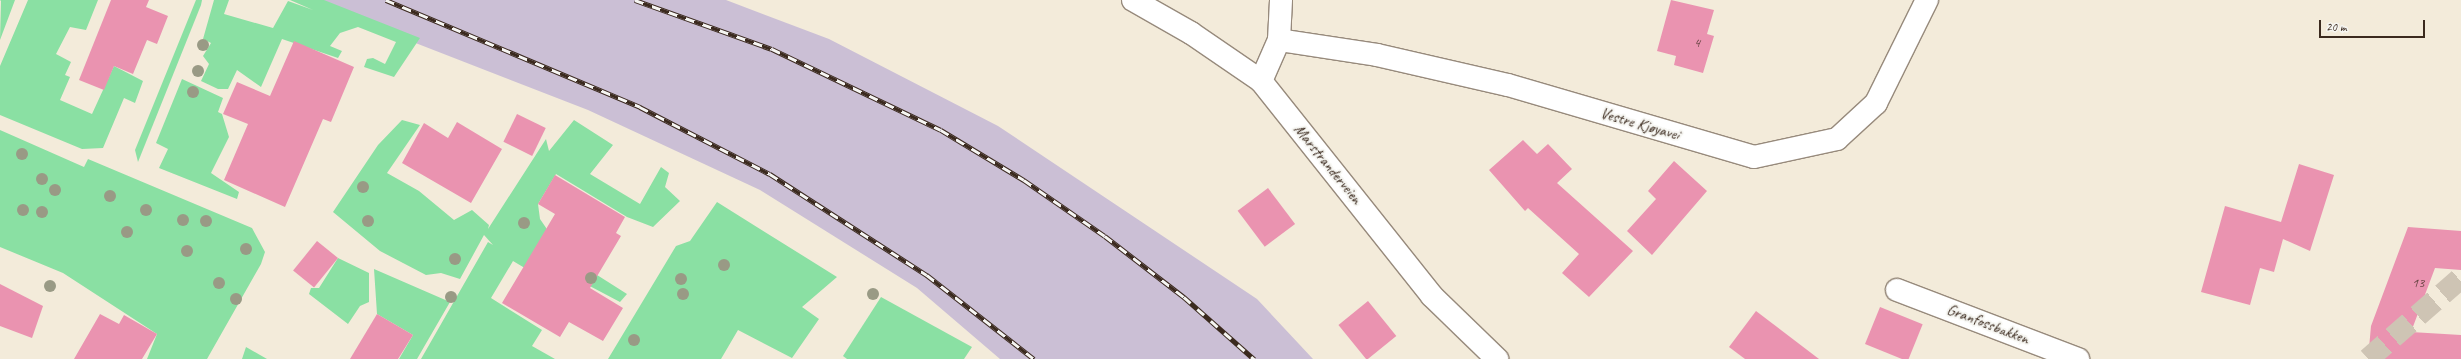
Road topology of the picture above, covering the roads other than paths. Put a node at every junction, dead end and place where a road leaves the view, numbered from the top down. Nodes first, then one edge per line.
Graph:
1 (1133, 0) edge
2 (1281, 0) edge
3 (1927, 0) edge
4 (1279, 40) junction
5 (1261, 81) junction
6 (1897, 290) dead end
7 (1496, 359) edge
8 (2078, 359) edge

1 - 5 street, Marstranderveien
2 - 4 street
3 - 4 street, Vestre Kjøyavei
4 - 5 street
5 - 7 street, Marstranderveien
6 - 8 street, Granfossbakken

